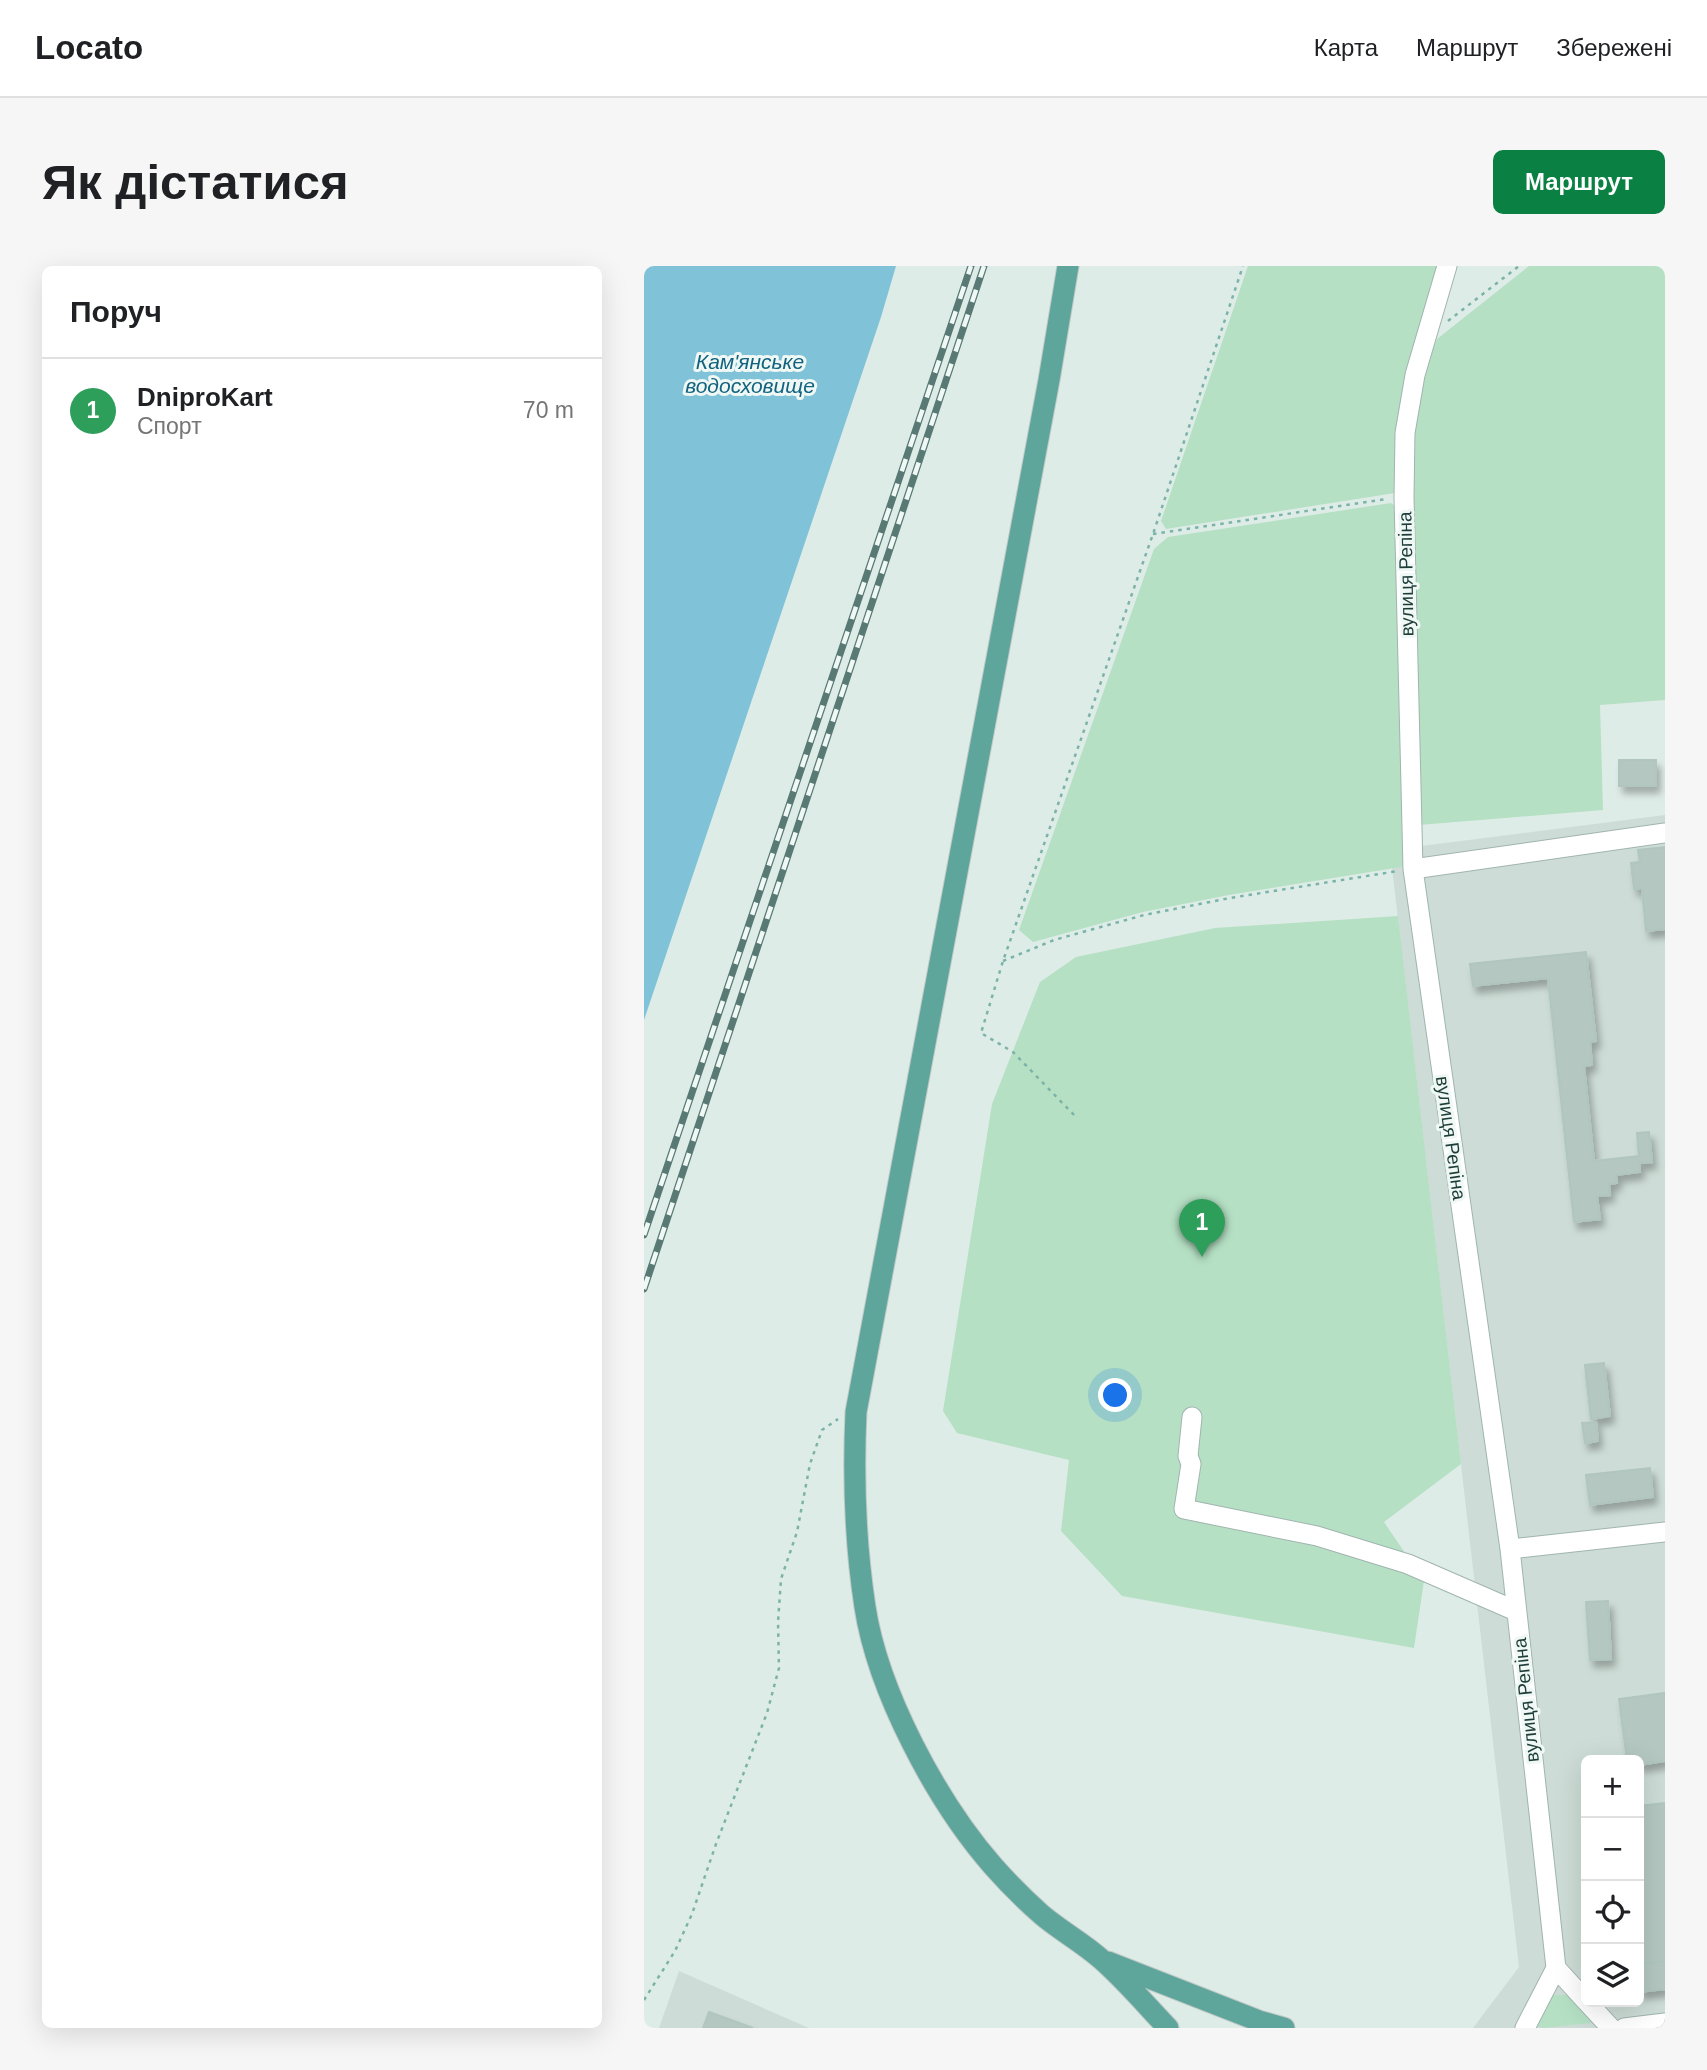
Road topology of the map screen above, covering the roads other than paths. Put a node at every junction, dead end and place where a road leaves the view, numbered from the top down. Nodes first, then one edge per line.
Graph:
1 (1068, 266) edge
2 (1447, 266) edge
3 (1665, 833) edge
4 (1413, 869) junction
5 (1192, 1417) dead end
6 (1665, 1532) edge
7 (1510, 1549) junction
8 (1516, 1611) junction
9 (1103, 1960) junction
10 (1556, 1968) junction
11 (1581, 1995) edge
12 (1592, 2007) edge
13 (1665, 2023) edge
14 (1168, 2028) edge
15 (1284, 2028) edge
16 (1525, 2028) edge
17 (1611, 2028) edge
18 (1624, 2028) edge

1 - 9 main road
2 - 4 street, вулиця Репіна
3 - 4 street
4 - 7 street, вулиця Репіна
5 - 8 street
6 - 7 street
7 - 8 street, вулиця Репіна
8 - 10 street, вулиця Репіна
9 - 14 main road
9 - 15 main road
10 - 11 street
10 - 16 street
12 - 17 street
13 - 18 street

